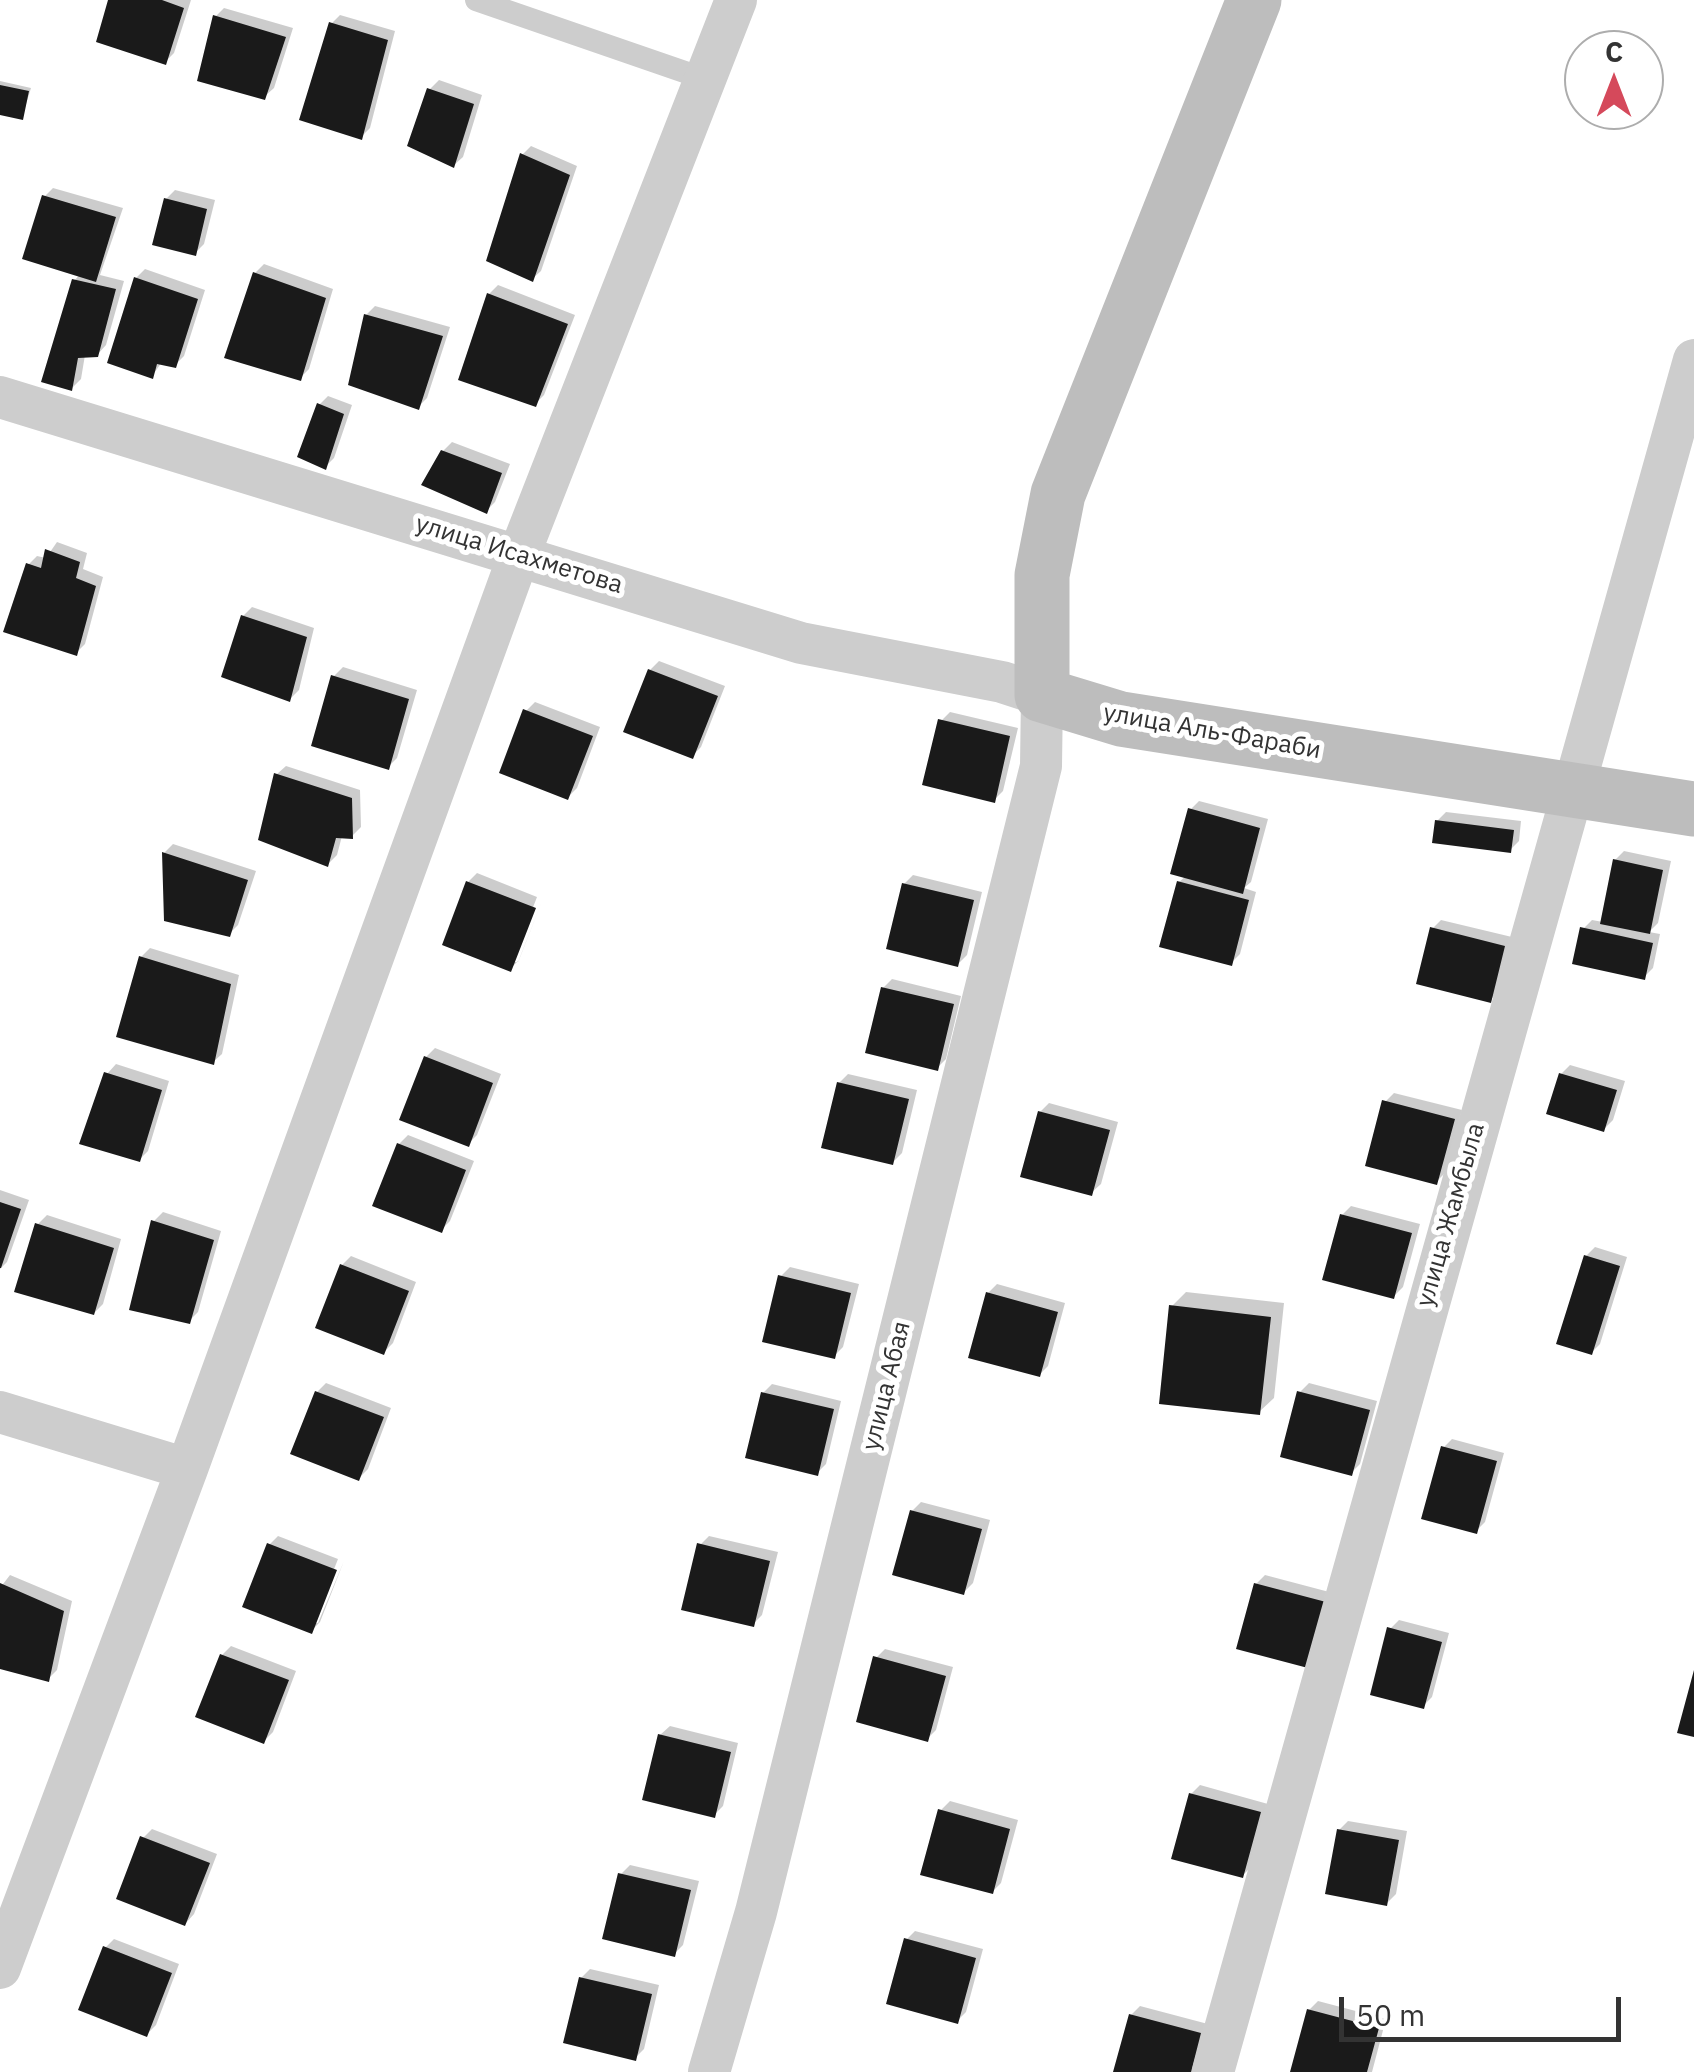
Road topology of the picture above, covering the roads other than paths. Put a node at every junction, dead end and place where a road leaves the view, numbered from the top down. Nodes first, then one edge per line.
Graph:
1 (476, 0) edge
2 (736, 0) edge
3 (1254, 0) edge
4 (705, 79) junction
5 (1694, 360) edge
6 (2, 404) edge
7 (519, 555) junction
8 (1042, 695) junction
9 (1569, 792) junction
10 (1694, 810) edge
11 (0, 1412) edge
12 (187, 1469) junction
13 (1, 1962) edge
14 (709, 2072) edge
15 (1213, 2072) edge

1 - 4 lane
2 - 4 street
3 - 8 street
4 - 7 street
5 - 9 street, улица Жамбыла
6 - 7 street, улица Исахметова
7 - 8 street, улица Исахметова
7 - 12 street
8 - 9 street, улица Аль-Фараби
8 - 14 street, улица Абая
9 - 10 street, улица Аль-Фараби
9 - 15 street, улица Жамбыла
11 - 12 street
12 - 13 street

